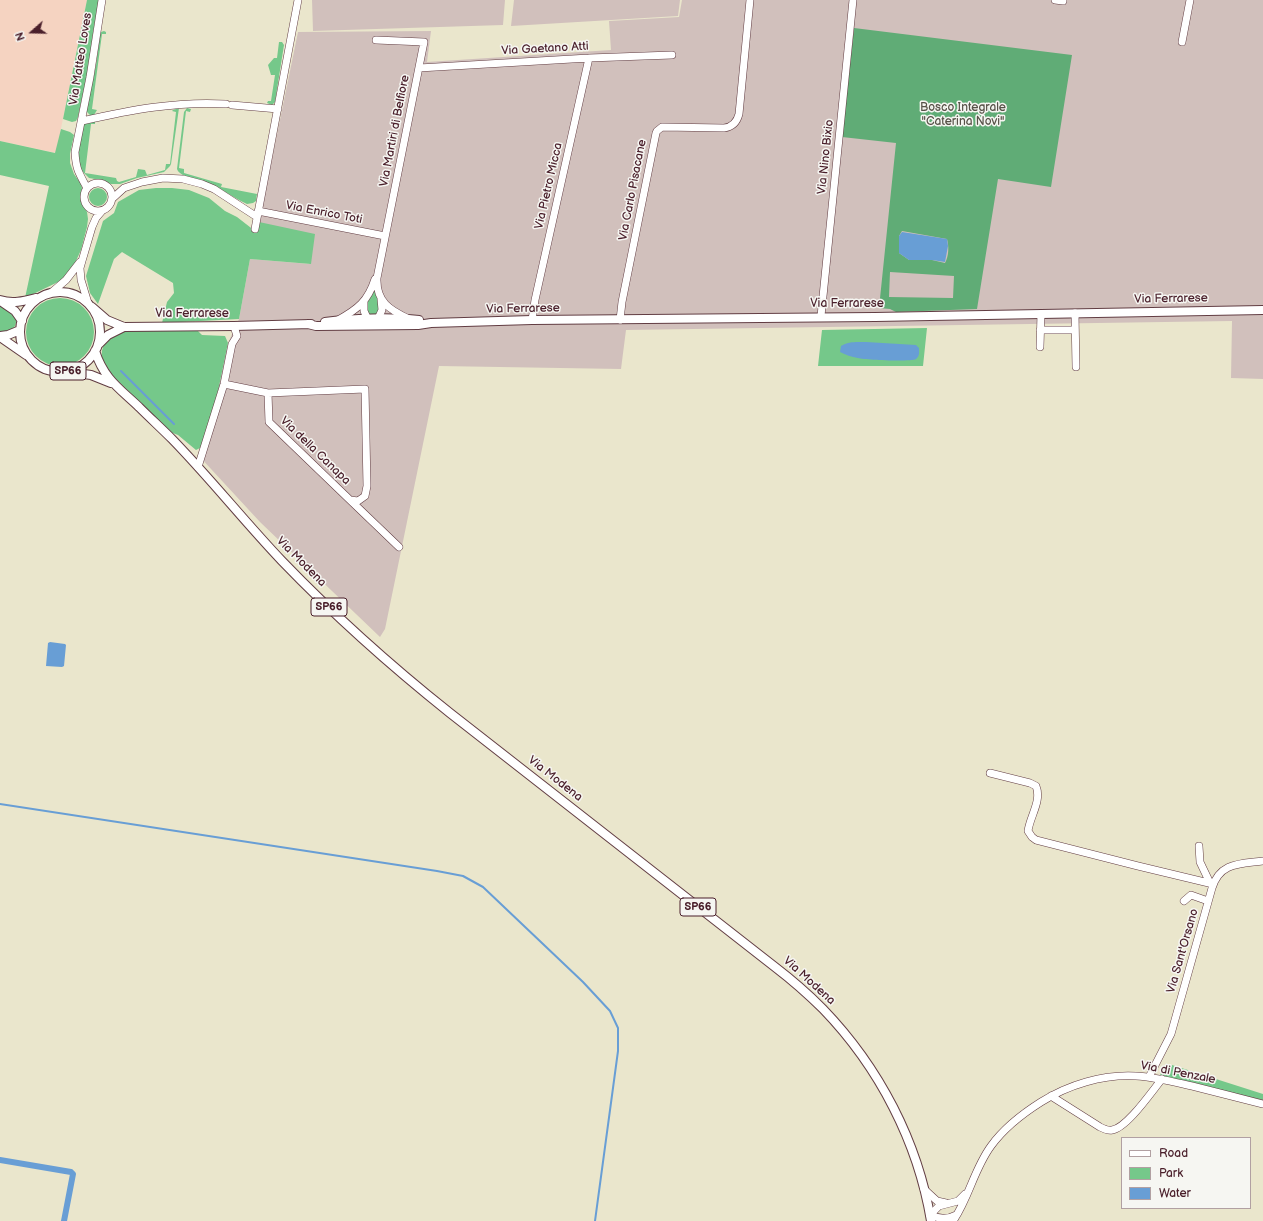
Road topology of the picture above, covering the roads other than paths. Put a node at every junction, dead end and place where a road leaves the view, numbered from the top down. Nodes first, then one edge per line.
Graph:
1 (102, 0) edge
2 (298, 0) edge
3 (750, 0) edge
4 (853, 0) edge
5 (1055, 0) edge
6 (1063, 0) edge
7 (1190, 0) edge
8 (376, 40) dead end
9 (1182, 42) dead end
10 (672, 55) dead end
11 (589, 58) junction
12 (419, 68) junction
13 (278, 109) junction
14 (82, 121) junction
15 (80, 175) junction
16 (94, 183) junction
17 (107, 185) junction
18 (128, 186) junction
19 (87, 188) junction
20 (113, 198) junction
21 (88, 207) junction
22 (244, 208) junction
23 (102, 210) junction
24 (258, 211) junction
25 (92, 228) junction
26 (255, 229) dead end
27 (385, 236) junction
28 (82, 261) junction
29 (378, 271) junction
30 (52, 292) junction
31 (41, 296) junction
32 (381, 297) junction
33 (0, 300) edge
34 (364, 302) junction
35 (90, 305) junction
36 (1263, 310) edge
37 (1075, 313) junction
38 (1041, 314) junction
39 (821, 316) junction
40 (532, 318) junction
41 (337, 320) junction
42 (411, 320) junction
43 (620, 320) junction
44 (22, 321) junction
45 (373, 321) junction
46 (431, 323) junction
47 (308, 324) junction
48 (234, 326) junction
49 (124, 327) junction
50 (20, 330) junction
51 (1040, 330) junction
52 (1075, 330) junction
53 (0, 336) edge
54 (97, 347) junction
55 (1040, 347) dead end
56 (30, 357) junction
57 (1076, 367) dead end
58 (65, 372) junction
59 (113, 384) junction
60 (224, 384) junction
61 (268, 393) junction
62 (198, 468) junction
63 (350, 500) junction
64 (399, 547) dead end
65 (990, 773) dead end
66 (1199, 846) dead end
67 (1263, 861) edge
68 (1211, 884) junction
69 (1184, 901) dead end
70 (1208, 901) junction
71 (1149, 1077) junction
72 (1162, 1079) junction
73 (1051, 1096) junction
74 (1263, 1104) edge
75 (924, 1188) junction
76 (968, 1190) junction
77 (948, 1203) junction
78 (958, 1214) junction
79 (931, 1218) edge
80 (952, 1221) edge

1 - 14 street, Via Matteo Loves
2 - 13 street
3 - 43 street, Via Carlo Pisacane
4 - 39 street, Via Nino Bixio
5 - 6 street
7 - 9 street
8 - 12 street, Via Martiri di Belfiore
10 - 11 street, Via Gaetano Atti
11 - 12 street, Via Gaetano Atti
11 - 40 street, Via Pietro Micca
12 - 27 street, Via Martiri di Belfiore
13 - 14 street, Via Matteo Loves
13 - 24 street
14 - 15 street, Via Matteo Loves
15 - 16 street, Via Matteo Loves
15 - 19 street, Via Matteo Loves
16 - 17 street, Via Matteo Loves
16 - 19 street
17 - 18 street, Via Matteo Loves
17 - 20 street
18 - 20 street, Via Matteo Loves
18 - 22 street, Via Matteo Loves
19 - 21 street, Via Matteo Loves
20 - 23 street, Via Matteo Loves
21 - 23 street
21 - 25 street, Via Matteo Loves
22 - 24 street, Via Matteo Loves
22 - 24 street
23 - 25 street, Via Matteo Loves
24 - 26 street
24 - 27 street, Via Enrico Toti
25 - 28 street, Via Matteo Loves
27 - 29 street, Via Martiri di Belfiore
28 - 30 street, Via Matteo Loves
28 - 35 street, Via Matteo Loves
29 - 32 street, Via Martiri di Belfiore
29 - 34 street, Via Martiri di Belfiore
30 - 31 main road, Via Modena / SP66
30 - 35 main road, Via Modena / SP66
31 - 33 main road, SP66
31 - 44 main road, Via Modena / SP66
32 - 42 street
32 - 45 street, Via Martiri di Belfiore
33 - 44 main road, SP66
34 - 41 street, Via Martiri di Belfiore
34 - 45 street
35 - 49 main road, Via Ferrarese
35 - 54 main road, Via Modena / SP66
36 - 37 main road, Via Ferrarese
37 - 38 main road, Via Ferrarese
37 - 52 street
38 - 39 main road, Via Ferrarese
38 - 51 street
39 - 43 main road, Via Ferrarese
40 - 43 main road, Via Ferrarese
40 - 46 main road, Via Ferrarese
41 - 45 main road, Via Ferrarese
41 - 47 main road, Via Ferrarese
42 - 45 main road, Via Ferrarese
42 - 46 main road, Via Ferrarese
44 - 50 main road, Via Modena / SP66
45 - 46 main road, Via Ferrarese
45 - 47 main road, Via Ferrarese
47 - 48 main road, Via Ferrarese
48 - 49 main road, Via Ferrarese
48 - 60 street
49 - 54 main road, Via Ferrarese
50 - 53 main road
50 - 56 main road, Via Modena / SP66
51 - 52 street
51 - 55 street
52 - 57 street
53 - 56 main road
54 - 58 main road, SP66
54 - 59 main road, Via Modena / SP66
56 - 58 main road, Via Modena / SP66
58 - 59 main road, Via Modena / SP66
59 - 62 main road, Via Modena / SP66
60 - 61 street, Via della Canapa
60 - 62 street
61 - 63 street, Via della Canapa
61 - 63 street, Via della Canapa
62 - 75 main road, Via Modena / SP66
63 - 64 street, Via della Canapa
65 - 68 street
66 - 68 street
67 - 68 street, Via Sant'Orsano
68 - 70 street, Via Sant'Orsano
69 - 70 street
70 - 71 street, Via Sant'Orsano
71 - 72 street, Via di Penzale
71 - 73 street, Via di Penzale
72 - 73 street
72 - 74 street, Via di Penzale
73 - 76 street, Via di Penzale
75 - 77 street
75 - 79 main road, Via Modena / SP66
76 - 77 street, Via di Penzale
76 - 78 street, Via di Penzale
77 - 79 street, Via di Penzale
78 - 79 street
78 - 80 street, Via di Penzale

